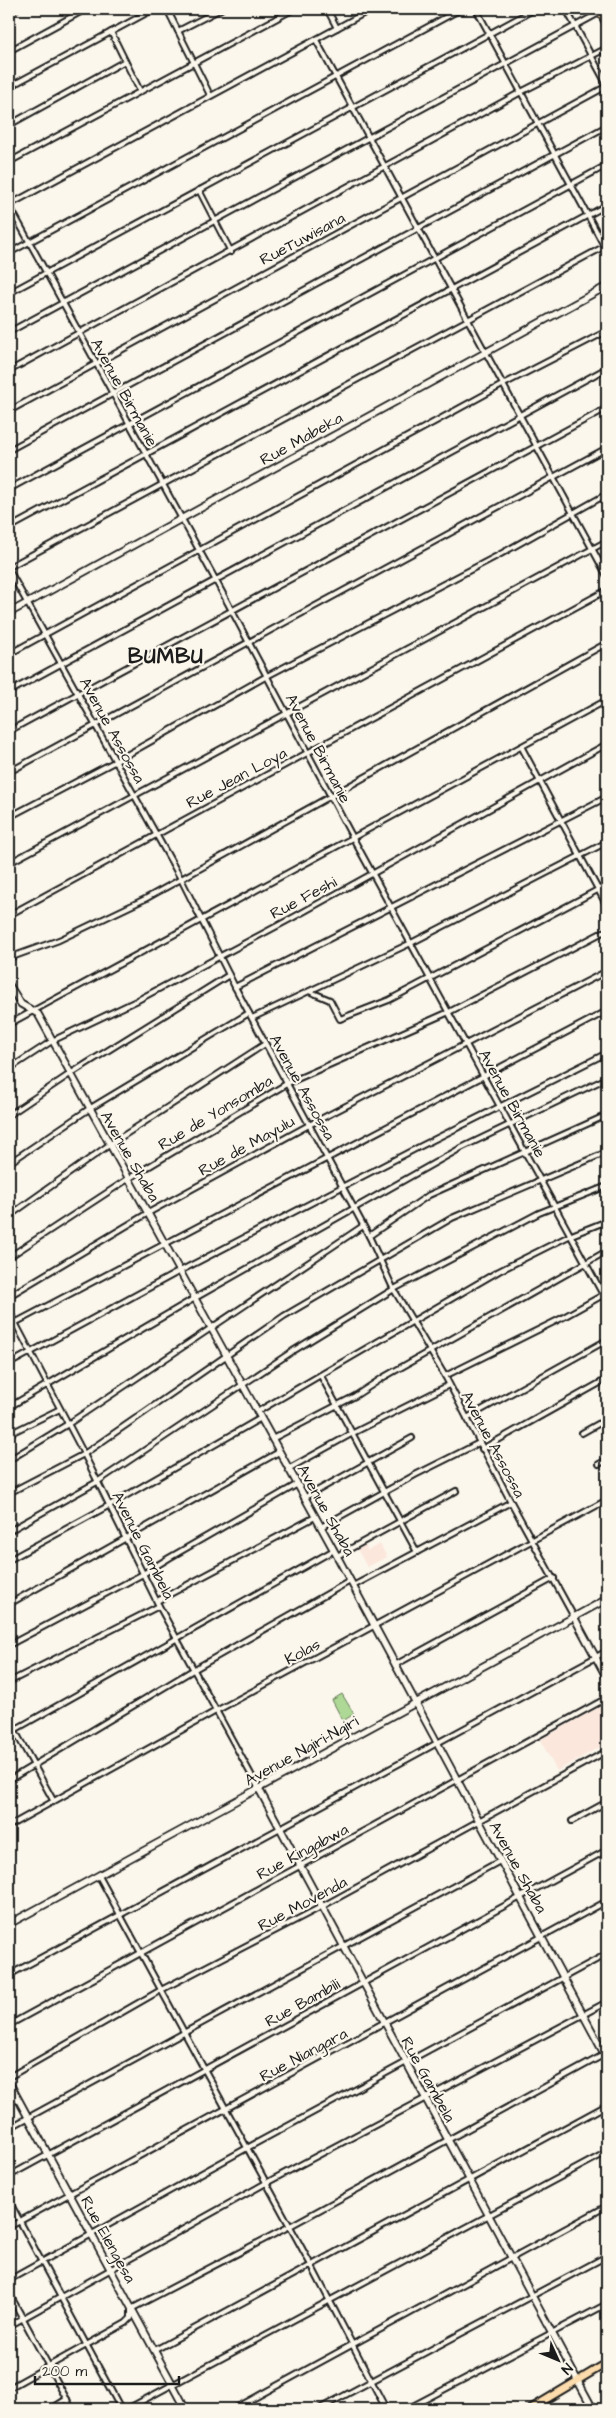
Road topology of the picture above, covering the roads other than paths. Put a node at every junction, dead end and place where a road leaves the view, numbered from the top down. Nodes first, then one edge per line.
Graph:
1 (16, 9) edge
2 (86, 9) edge
3 (154, 9) edge
4 (167, 9) edge
5 (221, 9) edge
6 (294, 9) edge
7 (326, 9) edge
8 (372, 9) edge
9 (461, 9) edge
10 (476, 9) edge
11 (535, 9) edge
12 (566, 9) edge
13 (600, 10) edge
14 (9, 13) edge
15 (607, 20) edge
16 (575, 26) junction
17 (337, 28) junction
18 (178, 31) junction
19 (111, 32) junction
20 (489, 34) junction
21 (316, 40) junction
22 (607, 48) edge
23 (9, 51) edge
24 (592, 57) junction
25 (125, 61) junction
26 (194, 61) junction
27 (506, 63) junction
28 (336, 76) junction
29 (607, 86) edge
30 (9, 88) edge
31 (140, 91) junction
32 (521, 92) junction
33 (210, 95) junction
34 (352, 107) junction
35 (537, 124) junction
36 (9, 125) edge
37 (607, 126) edge
38 (369, 136) junction
39 (555, 155) junction
40 (9, 162) edge
41 (607, 165) edge
42 (386, 167) junction
43 (571, 185) junction
44 (199, 190) junction
45 (402, 198) junction
46 (9, 205) edge
47 (607, 205) edge
48 (588, 216) junction
49 (216, 220) junction
50 (419, 228) junction
51 (29, 242) junction
52 (606, 246) edge
53 (607, 251) edge
54 (231, 252) junction
55 (9, 253) edge
56 (436, 258) junction
57 (46, 273) junction
58 (607, 286) edge
59 (451, 288) junction
60 (9, 293) edge
61 (62, 303) junction
62 (468, 319) junction
63 (607, 331) edge
64 (9, 332) edge
65 (78, 334) junction
66 (485, 352) junction
67 (96, 364) junction
68 (607, 368) edge
69 (9, 371) edge
70 (504, 384) junction
71 (111, 394) junction
72 (607, 408) edge
73 (9, 411) edge
74 (519, 416) junction
75 (129, 424) junction
76 (535, 446) junction
77 (607, 448) edge
78 (9, 450) edge
79 (146, 454) junction
80 (553, 478) junction
81 (162, 484) junction
82 (9, 490) edge
83 (607, 494) edge
84 (572, 513) junction
85 (181, 519) junction
86 (9, 528) edge
87 (607, 541) edge
88 (199, 550) junction
89 (592, 550) junction
90 (9, 569) edge
91 (607, 576) edge
92 (215, 579) junction
93 (607, 590) edge
94 (27, 603) junction
95 (230, 610) junction
96 (9, 613) edge
97 (46, 634) junction
98 (248, 641) junction
99 (607, 643) edge
100 (9, 654) edge
101 (61, 663) junction
102 (267, 676) junction
103 (9, 692) edge
104 (78, 693) junction
105 (607, 700) edge
106 (286, 714) junction
107 (96, 725) junction
108 (9, 731) edge
109 (607, 744) edge
110 (522, 748) junction
111 (307, 752) junction
112 (116, 760) junction
113 (9, 772) edge
114 (539, 781) junction
115 (135, 796) junction
116 (331, 796) junction
117 (607, 796) edge
118 (9, 817) edge
119 (561, 818) junction
120 (156, 834) junction
121 (352, 838) junction
122 (607, 842) edge
123 (580, 856) junction
124 (9, 863) edge
125 (372, 874) junction
126 (181, 879) junction
127 (607, 885) edge
128 (598, 889) junction
129 (607, 906) edge
130 (390, 908) junction
131 (9, 916) edge
132 (202, 919) junction
133 (607, 930) edge
134 (411, 943) junction
135 (220, 955) junction
136 (9, 958) edge
137 (607, 970) edge
138 (229, 975) junction
139 (430, 978) junction
140 (9, 986) edge
141 (235, 987) junction
142 (311, 992) junction
143 (34, 1010) junction
144 (607, 1011) edge
145 (449, 1012) junction
146 (249, 1013) junction
147 (252, 1018) junction
148 (9, 1024) edge
149 (52, 1040) junction
150 (465, 1043) junction
151 (265, 1044) junction
152 (607, 1053) edge
153 (9, 1069) edge
154 (70, 1074) junction
155 (484, 1076) junction
156 (607, 1078) edge
157 (288, 1084) junction
158 (501, 1106) junction
159 (88, 1109) junction
160 (9, 1115) edge
161 (607, 1115) edge
162 (511, 1123) junction
163 (308, 1125) junction
164 (109, 1145) junction
165 (526, 1152) junction
166 (607, 1152) edge
167 (328, 1158) junction
168 (9, 1163) edge
169 (128, 1179) junction
170 (541, 1181) junction
171 (607, 1186) edge
172 (343, 1187) junction
173 (556, 1206) junction
174 (353, 1208) junction
175 (148, 1213) junction
176 (9, 1216) edge
177 (607, 1220) edge
178 (363, 1226) junction
179 (369, 1236) junction
180 (569, 1236) junction
181 (164, 1243) junction
182 (607, 1251) edge
183 (9, 1256) edge
184 (379, 1260) junction
185 (584, 1262) junction
186 (180, 1271) junction
187 (394, 1289) junction
188 (603, 1295) junction
189 (9, 1296) edge
190 (194, 1298) junction
191 (607, 1302) edge
192 (9, 1311) edge
193 (15, 1322) junction
194 (414, 1322) junction
195 (9, 1326) edge
196 (211, 1327) junction
197 (607, 1340) edge
198 (430, 1351) junction
199 (32, 1352) junction
200 (226, 1355) junction
201 (9, 1364) edge
202 (321, 1376) junction
203 (445, 1376) junction
204 (607, 1379) edge
205 (48, 1384) junction
206 (450, 1385) junction
207 (243, 1386) junction
208 (338, 1406) junction
209 (9, 1407) edge
210 (60, 1410) junction
211 (257, 1412) junction
212 (261, 1418) junction
213 (467, 1418) junction
214 (607, 1419) edge
215 (68, 1424) junction
216 (353, 1433) junction
217 (582, 1433) dead end
218 (9, 1434) edge
219 (412, 1438) dead end
220 (272, 1440) junction
221 (479, 1444) junction
222 (482, 1449) junction
223 (279, 1452) junction
224 (84, 1454) junction
225 (9, 1460) edge
226 (607, 1460) edge
227 (369, 1462) junction
228 (599, 1464) dead end
229 (288, 1469) junction
230 (97, 1482) junction
231 (296, 1485) junction
232 (456, 1491) dead end
233 (385, 1492) junction
234 (9, 1493) edge
235 (304, 1498) junction
236 (607, 1500) edge
237 (511, 1502) junction
238 (108, 1506) junction
239 (315, 1517) junction
240 (401, 1522) junction
241 (321, 1527) junction
242 (9, 1530) edge
243 (125, 1539) junction
244 (532, 1540) junction
245 (417, 1552) junction
246 (335, 1553) junction
247 (9, 1560) edge
248 (143, 1574) junction
249 (554, 1578) junction
250 (352, 1584) junction
251 (607, 1599) edge
252 (158, 1603) junction
253 (9, 1604) edge
254 (574, 1616) junction
255 (374, 1626) junction
256 (178, 1639) junction
257 (9, 1644) edge
258 (607, 1651) edge
259 (596, 1657) junction
260 (395, 1664) junction
261 (193, 1670) junction
262 (607, 1678) edge
263 (9, 1682) edge
264 (607, 1698) edge
265 (415, 1703) junction
266 (216, 1711) junction
267 (9, 1720) edge
268 (14, 1730) junction
269 (9, 1732) edge
270 (438, 1744) junction
271 (607, 1751) edge
272 (34, 1765) junction
273 (9, 1780) edge
274 (458, 1781) junction
275 (259, 1789) junction
276 (53, 1800) junction
277 (607, 1802) edge
278 (479, 1821) junction
279 (572, 1821) dead end
280 (9, 1826) edge
281 (280, 1830) junction
282 (607, 1850) edge
283 (500, 1861) junction
284 (300, 1867) junction
285 (99, 1876) junction
286 (520, 1898) junction
287 (607, 1901) edge
288 (321, 1907) junction
289 (121, 1915) junction
290 (9, 1924) edge
291 (542, 1936) junction
292 (343, 1946) junction
293 (140, 1953) junction
294 (607, 1954) edge
295 (9, 1975) edge
296 (564, 1978) junction
297 (362, 1983) junction
298 (161, 1990) junction
299 (607, 2002) edge
300 (584, 2015) junction
301 (384, 2024) junction
302 (9, 2025) edge
303 (183, 2032) junction
304 (606, 2055) edge
305 (405, 2064) junction
306 (204, 2069) junction
307 (9, 2077) edge
308 (9, 2082) edge
309 (425, 2100) junction
310 (607, 2105) edge
311 (227, 2109) junction
312 (28, 2118) junction
313 (9, 2128) edge
314 (448, 2141) junction
315 (247, 2148) junction
316 (607, 2152) edge
317 (48, 2154) junction
318 (9, 2176) edge
319 (468, 2180) junction
320 (266, 2183) junction
321 (69, 2194) junction
322 (9, 2201) edge
323 (607, 2206) edge
324 (488, 2216) junction
325 (20, 2221) junction
326 (290, 2226) junction
327 (9, 2227) edge
328 (90, 2234) junction
329 (607, 2256) edge
330 (510, 2259) junction
331 (42, 2261) junction
332 (311, 2265) junction
333 (111, 2271) junction
334 (9, 2280) edge
335 (9, 2292) edge
336 (531, 2297) junction
337 (62, 2298) junction
338 (330, 2301) junction
339 (607, 2304) edge
340 (131, 2309) junction
341 (23, 2318) junction
342 (9, 2326) edge
343 (552, 2334) junction
344 (352, 2343) junction
345 (87, 2344) junction
346 (154, 2350) junction
347 (607, 2363) edge
348 (49, 2366) junction
349 (577, 2380) junction
350 (372, 2381) junction
351 (173, 2386) junction
352 (9, 2388) edge
353 (67, 2399) junction
354 (50, 2409) edge
355 (72, 2409) edge
356 (121, 2409) edge
357 (127, 2409) edge
358 (186, 2409) edge
359 (234, 2409) edge
360 (319, 2409) edge
361 (386, 2409) edge
362 (408, 2409) edge
363 (530, 2409) edge
364 (593, 2409) edge

1 - 14 street
2 - 23 street
3 - 19 street
4 - 18 street
5 - 18 street
6 - 26 street
7 - 17 street
8 - 17 street
9 - 28 street
10 - 20 street
11 - 20 street
12 - 16 street
13 - 15 highway
13 - 16 street
16 - 24 street
16 - 27 street
17 - 21 street
18 - 26 street
19 - 25 street
19 - 30 street
20 - 27 street
20 - 34 street
21 - 28 street
21 - 33 street
22 - 24 street
24 - 29 street
24 - 32 street
25 - 31 street
25 - 36 street
26 - 31 street
26 - 33 street
27 - 32 street
27 - 38 street
28 - 34 street
28 - 51 street
29 - 35 street, RueTuwisana
31 - 40 street
32 - 35 street
32 - 42 street
33 - 46 street
34 - 38 street
34 - 44 street
35 - 39 street
35 - 45 street, RueTuwisana
37 - 39 street
38 - 42 street
38 - 49 street
39 - 43 street
39 - 50 street
41 - 43 street
42 - 45 street
42 - 54 street
43 - 48 street
43 - 56 street
44 - 49 street
44 - 57 street
45 - 50 street
45 - 67 street, RueTuwisana
46 - 51 street, Avenue Birmanie
47 - 48 street
48 - 52 street
48 - 59 street
49 - 54 street
49 - 61 street
50 - 56 street
50 - 71 street
51 - 55 street
51 - 57 street, Avenue Birmanie
52 - 53 street
52 - 62 street
54 - 65 street
56 - 59 street
56 - 75 street
57 - 60 street
57 - 61 street, Avenue Birmanie
58 - 66 street, Rue Mabeka
59 - 62 street
59 - 79 street
61 - 64 street
61 - 65 street, Avenue Birmanie
62 - 66 street
62 - 81 street
63 - 70 street
65 - 67 street, Avenue Birmanie
65 - 69 street
66 - 70 street
66 - 85 street, Rue Mabeka
67 - 71 street, Avenue Birmanie
67 - 73 street, RueTuwisana
68 - 74 street
70 - 74 street
70 - 88 street
71 - 75 street, Avenue Birmanie
71 - 78 street
72 - 76 street
74 - 76 street
74 - 92 street
75 - 79 street, Avenue Birmanie
75 - 82 street
76 - 80 street
76 - 95 street
77 - 80 street
79 - 81 street, Avenue Birmanie
79 - 86 street
80 - 84 street
80 - 98 street
81 - 85 street, Avenue Birmanie
81 - 90 street
83 - 84 street
84 - 89 street
84 - 102 street
85 - 88 street, Avenue Birmanie
85 - 94 street, Rue Mabeka
87 - 89 street
88 - 92 street, Avenue Birmanie
88 - 97 street
89 - 91 street
89 - 106 street
90 - 94 street, Avenue Assossa
92 - 95 street, Avenue Birmanie
92 - 101 street
93 - 111 street, Rue Jean Loya
94 - 96 street, Rue Mabeka
94 - 97 street, Avenue Assossa
95 - 98 street, Avenue Birmanie
95 - 104 street
97 - 100 street
97 - 101 street, Avenue Assossa
98 - 102 street, Avenue Birmanie
98 - 107 street
99 - 116 street
101 - 103 street
101 - 104 street, Avenue Assossa
102 - 106 street, Avenue Birmanie
102 - 112 street
104 - 107 street, Avenue Assossa
104 - 108 street
105 - 110 street
106 - 111 street, Avenue Birmanie
106 - 115 street
107 - 112 street, Avenue Assossa
107 - 113 street
109 - 114 street, Rue Feshi
110 - 114 street
110 - 121 street
111 - 116 street, Avenue Birmanie
111 - 120 street, Rue Jean Loya
112 - 115 street, Avenue Assossa
112 - 118 street
114 - 119 street
114 - 125 street, Rue Feshi
115 - 120 street, Avenue Assossa
115 - 124 street
116 - 121 street, Avenue Birmanie
116 - 126 street
117 - 119 street
119 - 123 street
119 - 130 street
120 - 126 street, Avenue Assossa
120 - 131 street, Rue Jean Loya
121 - 125 street, Avenue Birmanie
121 - 132 street
122 - 123 street
123 - 128 street
123 - 134 street
125 - 130 street, Avenue Birmanie
125 - 135 street, Rue Feshi
126 - 132 street, Avenue Assossa
126 - 136 street
127 - 128 street
128 - 129 street
128 - 139 street
130 - 134 street, Avenue Birmanie
130 - 141 street
132 - 135 street, Avenue Assossa
132 - 143 street
133 - 145 street, Rue de Yonsomba
134 - 139 street, Avenue Birmanie
134 - 142 street
135 - 138 street, Avenue Assossa
135 - 149 street, Rue Feshi
137 - 150 street, Rue de Mayulu
138 - 141 street, Avenue Assossa
138 - 154 street
139 - 142 street
139 - 145 street, Avenue Birmanie
140 - 143 street, Avenue Shaba
141 - 146 street, Avenue Assossa
142 - 147 street
143 - 148 street
143 - 149 street, Avenue Shaba
144 - 155 street
145 - 150 street, Avenue Birmanie
145 - 157 street, Rue de Yonsomba
146 - 147 street, Avenue Assossa
146 - 159 street
147 - 151 street, Avenue Assossa
149 - 153 street, Rue Feshi
149 - 154 street, Avenue Shaba
150 - 155 street, Avenue Birmanie
150 - 163 street, Rue de Mayulu
151 - 157 street, Avenue Assossa
151 - 164 street
152 - 158 street
154 - 159 street, Avenue Shaba
154 - 160 street
155 - 158 street, Avenue Birmanie
155 - 167 street
156 - 162 street
157 - 163 street, Avenue Assossa
157 - 169 street, Rue de Yonsomba
158 - 162 street, Avenue Birmanie
158 - 172 street
159 - 164 street, Avenue Shaba
159 - 168 street
161 - 165 street
162 - 165 street, Avenue Birmanie
162 - 174 street
163 - 167 street, Avenue Assossa
163 - 175 street, Rue de Mayulu
164 - 169 street, Avenue Shaba
164 - 176 street
165 - 170 street, Avenue Birmanie
165 - 179 street
166 - 170 street
167 - 172 street, Avenue Assossa
167 - 181 street
169 - 175 street, Avenue Shaba
169 - 183 street, Rue de Yonsomba
170 - 173 street, Avenue Birmanie
170 - 184 street
171 - 173 street
172 - 174 street, Avenue Assossa
172 - 186 street
173 - 180 street, Avenue Birmanie
173 - 187 street
174 - 178 street, Avenue Assossa
174 - 190 street
175 - 181 street, Avenue Shaba
175 - 189 street, Rue de Mayulu
177 - 180 street
178 - 179 street, Avenue Assossa
178 - 196 street
179 - 184 street, Avenue Assossa
180 - 185 street, Avenue Birmanie
180 - 194 street
181 - 186 street, Avenue Shaba
181 - 193 street
182 - 185 street
184 - 187 street, Avenue Assossa
184 - 200 street
185 - 188 street, Avenue Birmanie
185 - 198 street
186 - 190 street, Avenue Shaba
186 - 199 street
187 - 194 street, Avenue Assossa
187 - 207 street
188 - 191 street, Avenue Birmanie
188 - 203 street
190 - 196 street, Avenue Shaba
190 - 205 street
192 - 193 street, Avenue Gambela
193 - 195 street
193 - 199 street, Avenue Gambela
194 - 198 street, Avenue Assossa
194 - 202 street
196 - 200 street, Avenue Shaba
196 - 215 street
197 - 213 street
198 - 203 street, Avenue Assossa
198 - 208 street
199 - 201 street
199 - 205 street, Avenue Gambela
200 - 207 street, Avenue Shaba
200 - 224 street
202 - 208 street
202 - 211 street
203 - 206 street, Avenue Assossa
204 - 222 street
205 - 209 street
205 - 210 street, Avenue Gambela
206 - 213 street, Avenue Assossa
206 - 216 street
207 - 211 street, Avenue Shaba
207 - 230 street
208 - 216 street
208 - 220 street
210 - 215 street, Avenue Gambela
210 - 218 street
211 - 212 street, Avenue Shaba
212 - 220 street, Avenue Shaba
212 - 238 street
213 - 221 street, Avenue Assossa
214 - 217 street
215 - 224 street, Avenue Gambela
215 - 225 street
216 - 227 street
216 - 229 street
219 - 227 street
220 - 223 street, Avenue Shaba
221 - 222 street, Avenue Assossa
221 - 233 street
222 - 237 street, Avenue Assossa
223 - 229 street, Avenue Shaba
223 - 243 street
224 - 230 street, Avenue Gambela
224 - 234 street
226 - 228 street
227 - 233 street
227 - 235 street
229 - 231 street, Avenue Shaba
230 - 238 street, Avenue Gambela
230 - 242 street
231 - 235 street, Avenue Shaba
231 - 248 street
232 - 240 street
233 - 240 street
233 - 241 street
235 - 239 street, Avenue Shaba
236 - 244 street, Kolas
237 - 244 street, Avenue Assossa
237 - 245 street
238 - 243 street, Avenue Gambela
238 - 247 street
239 - 241 street, Avenue Shaba
239 - 252 street
240 - 245 street
240 - 246 street
241 - 246 street, Avenue Shaba
243 - 248 street, Avenue Gambela
243 - 253 street
244 - 249 street, Avenue Assossa
244 - 255 street, Kolas
245 - 250 street
246 - 250 street, Avenue Shaba
246 - 256 street
248 - 252 street, Avenue Gambela
248 - 257 street
249 - 254 street, Avenue Assossa
249 - 260 street
250 - 255 street, Avenue Shaba
250 - 261 street
251 - 254 street, Avenue Ngiri-Ngiri
252 - 256 street, Avenue Gambela
252 - 263 street
254 - 259 street
254 - 265 street, Avenue Ngiri-Ngiri
255 - 260 street, Avenue Shaba
255 - 266 street, Kolas
256 - 261 street, Avenue Gambela
256 - 268 street
258 - 259 street
259 - 262 street
259 - 270 street
260 - 265 street, Avenue Shaba
261 - 266 street, Avenue Gambela
261 - 272 street
264 - 274 street, Rue Kingabwa
265 - 270 street, Avenue Shaba
265 - 275 street, Avenue Ngiri-Ngiri
266 - 275 street, Avenue Gambela
266 - 276 street, Kolas
267 - 268 street
268 - 269 street
268 - 272 street
270 - 274 street, Avenue Shaba
270 - 281 street
271 - 278 street, Rue Movenda
272 - 273 street
272 - 276 street
274 - 278 street, Avenue Shaba
274 - 284 street, Rue Kingabwa
275 - 281 street, Rue Gambela
275 - 285 street, Avenue Ngiri-Ngiri
276 - 280 street, Kolas
277 - 279 street
278 - 283 street, Avenue Shaba
278 - 288 street, Rue Movenda
281 - 284 street, Rue Gambela
281 - 289 street
282 - 286 street, Rue Bambili
283 - 286 street, Avenue Shaba
283 - 292 street
284 - 288 street, Rue Gambela
284 - 293 street, Rue Kingabwa
285 - 289 street
285 - 290 street, Avenue Ngiri-Ngiri
286 - 291 street, Avenue Shaba
286 - 297 street, Rue Bambili
287 - 291 street, Rue Niangara
288 - 292 street, Rue Gambela
288 - 298 street, Rue Movenda
289 - 293 street
289 - 295 street
291 - 296 street, Avenue Shaba
291 - 301 street, Rue Niangara
292 - 297 street, Rue Gambela
292 - 303 street
293 - 298 street
293 - 302 street, Rue Kingabwa
294 - 296 street
296 - 300 street, Avenue Shaba
296 - 305 street
297 - 301 street, Rue Gambela
297 - 306 street, Rue Bambili
298 - 303 street
298 - 307 street, Rue Movenda
299 - 300 street
300 - 304 street, Avenue Shaba
300 - 309 street
301 - 305 street, Rue Gambela
301 - 311 street, Rue Niangara
303 - 306 street
303 - 312 street
304 - 314 street
305 - 309 street, Rue Gambela
305 - 315 street
306 - 311 street
306 - 317 street, Rue Bambili
308 - 312 street, Rue Elengesa
309 - 314 street, Rue Gambela
309 - 320 street
310 - 319 street
311 - 315 street
311 - 321 street, Rue Niangara
312 - 313 street
312 - 317 street, Rue Elengesa
314 - 319 street, Rue Gambela
314 - 326 street
315 - 320 street
315 - 328 street
316 - 324 street
317 - 318 street, Rue Bambili
317 - 321 street, Rue Elengesa
319 - 324 street, Rue Gambela
319 - 332 street
320 - 326 street
320 - 333 street
321 - 325 street, Rue Niangara
321 - 328 street, Rue Elengesa
322 - 325 street
323 - 330 street
324 - 330 street, Rue Gambela
324 - 338 street
325 - 327 street, Rue Niangara
325 - 331 street
326 - 332 street
326 - 340 street
328 - 331 street
328 - 333 street, Rue Elengesa
329 - 336 street
330 - 336 street, Rue Gambela
330 - 344 street
331 - 334 street
331 - 337 street
332 - 338 street
332 - 346 street
333 - 337 street
333 - 340 street, Rue Elengesa
335 - 341 street
336 - 343 street, Rue Gambela
336 - 350 street
337 - 341 street
337 - 345 street
338 - 344 street
338 - 351 street
339 - 343 street
340 - 345 street
340 - 346 street, Rue Elengesa
341 - 342 street
341 - 348 street
343 - 349 street, Rue Gambela
343 - 362 street
344 - 350 street
344 - 359 street
345 - 348 street
345 - 356 street
346 - 351 street, Rue Elengesa
347 - 349 main road
348 - 352 street
348 - 353 street
349 - 363 main road
349 - 364 street
350 - 360 street
350 - 361 street
351 - 357 street
351 - 358 street, Rue Elengesa
353 - 354 street
353 - 355 street

